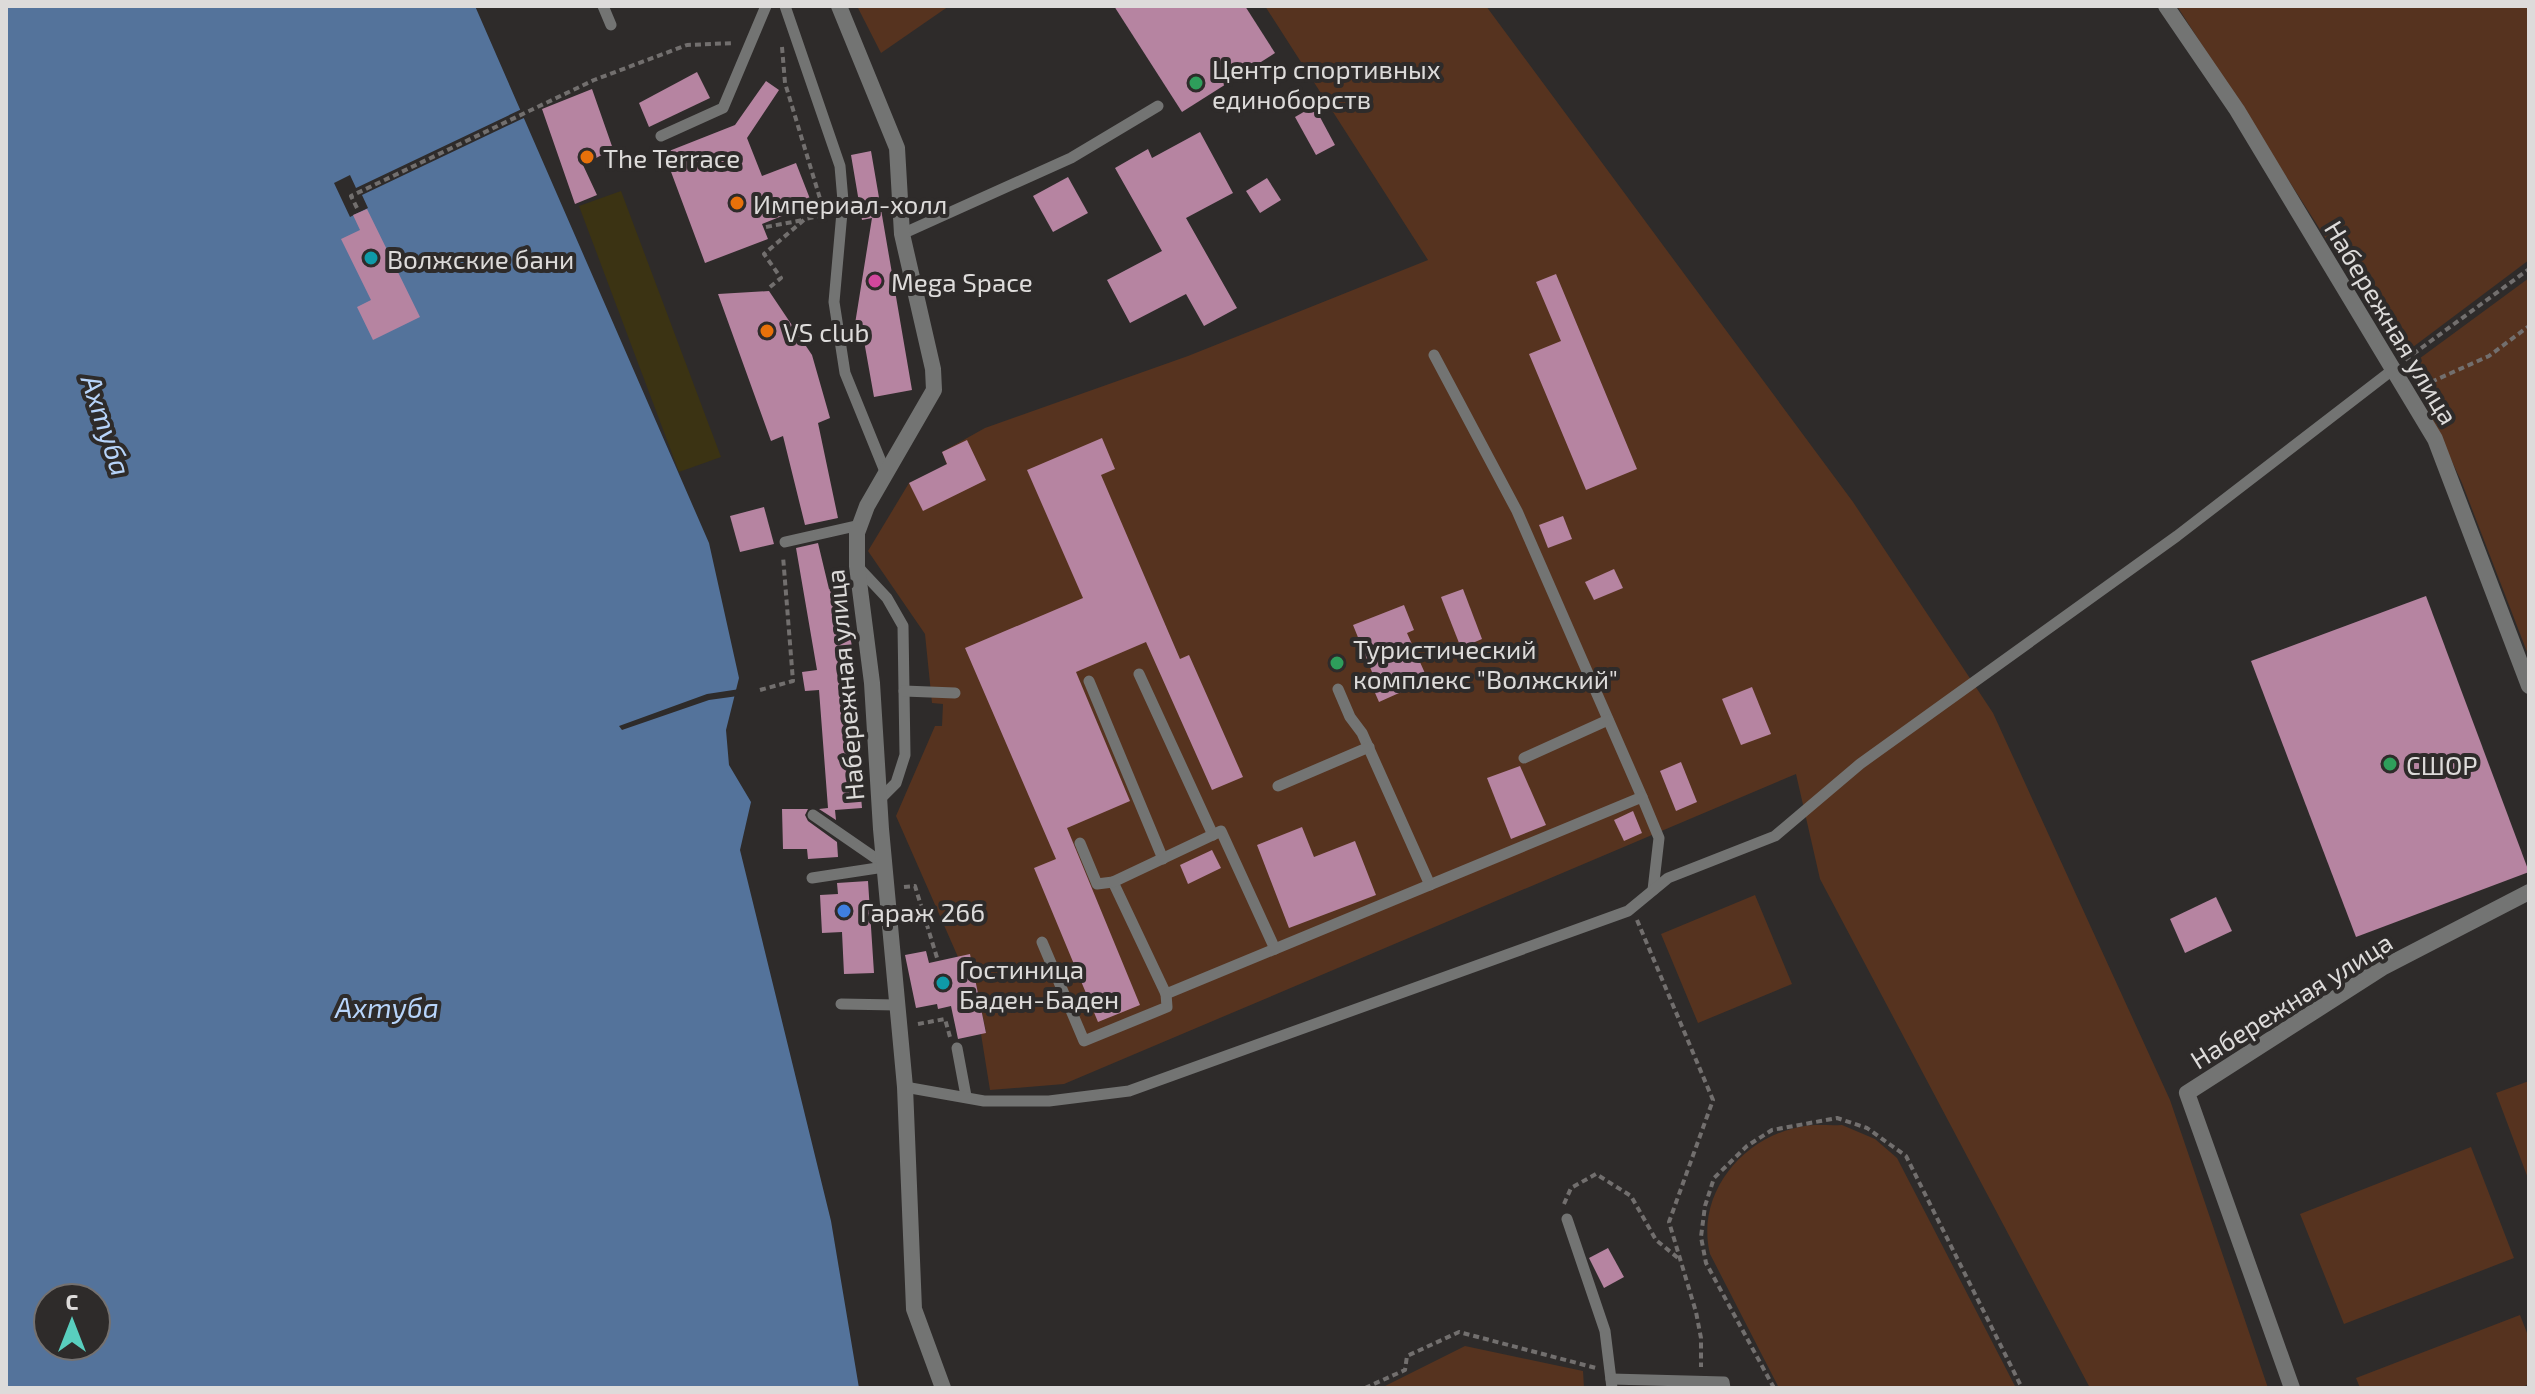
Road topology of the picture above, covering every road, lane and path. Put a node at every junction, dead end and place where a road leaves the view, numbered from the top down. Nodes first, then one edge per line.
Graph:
1 (603, 6) edge
2 (766, 6) edge
3 (785, 6) edge
4 (839, 6) edge
5 (2166, 6) edge
6 (611, 25) dead end
7 (781, 37) dead end
8 (751, 43) junction
9 (1158, 106) dead end
10 (661, 136) dead end
11 (357, 208) dead end
12 (843, 211) junction
13 (825, 215) junction
14 (805, 219) junction
15 (766, 227) dead end
16 (902, 234) junction
17 (2529, 269) edge
18 (770, 287) dead end
19 (2529, 326) edge
20 (1434, 355) dead end
21 (2395, 368) junction
22 (2409, 393) junction
23 (886, 474) junction
24 (860, 525) junction
25 (785, 542) joint
26 (857, 566) junction
27 (1139, 674) dead end
28 (1089, 681) dead end
29 (2529, 686) edge
30 (1338, 689) dead end
31 (760, 690) dead end
32 (904, 691) junction
33 (955, 693) dead end
34 (1608, 720) junction
35 (1369, 747) junction
36 (1524, 758) dead end
37 (1278, 786) dead end
38 (1642, 797) junction
39 (879, 800) junction
40 (813, 815) dead end
41 (1213, 835) junction
42 (1080, 843) dead end
43 (1163, 859) junction
44 (884, 866) junction
45 (812, 878) dead end
46 (1113, 882) junction
47 (1430, 885) junction
48 (886, 887) junction
49 (1653, 890) junction
50 (2529, 892) edge
51 (1632, 907) junction
52 (1042, 942) dead end
53 (1275, 949) junction
54 (938, 961) dead end
55 (1166, 994) junction
56 (841, 1004) dead end
57 (897, 1005) junction
58 (899, 1027) junction
59 (957, 1048) joint
60 (905, 1087) junction
61 (966, 1096) junction
62 (1567, 1219) joint
63 (1680, 1260) junction
64 (1611, 1380) edge
65 (1701, 1382) junction
66 (943, 1388) edge
67 (1365, 1388) edge
68 (1725, 1388) edge
69 (1774, 1388) edge
70 (2022, 1388) edge
71 (2292, 1388) edge

1 - 6 lane
2 - 8 lane
3 - 12 lane
4 - 16 street, Набережная улица
5 - 21 street, Набережная улица
7 - 13 path
8 - 10 lane
8 - 11 path
9 - 16 lane
12 - 13 path
12 - 23 lane
13 - 14 path
14 - 15 path
14 - 18 path
16 - 23 street, Набережная улица
17 - 21 path
19 - 22 path
20 - 34 lane
21 - 22 street, Набережная улица
21 - 49 lane
22 - 29 street, Набережная улица
23 - 24 street, Набережная улица
24 - 25 lane
24 - 26 street, Набережная улица
25 - 31 path
26 - 32 lane
26 - 39 street, Набережная улица
27 - 41 lane
28 - 43 lane
30 - 35 lane
32 - 33 lane
32 - 39 lane
34 - 36 lane
34 - 38 lane
35 - 37 lane
35 - 47 lane
38 - 47 lane
38 - 49 lane
39 - 44 street, Набережная улица
40 - 44 lane
41 - 43 lane
41 - 53 lane
42 - 46 lane
43 - 46 lane
44 - 45 lane
44 - 48 street, Набережная улица
46 - 55 lane
47 - 53 lane
48 - 54 path
48 - 57 street, Набережная улица
49 - 51 lane
50 - 71 street, Набережная улица
51 - 61 lane
51 - 63 path
52 - 55 lane
53 - 55 lane
56 - 57 lane
57 - 58 street, Набережная улица
58 - 59 path
58 - 60 street, Набережная улица
59 - 61 lane
60 - 61 lane
60 - 66 street, Набережная улица
62 - 63 path
62 - 64 lane
63 - 65 path
64 - 65 lane
64 - 67 path
65 - 68 lane
69 - 70 path

